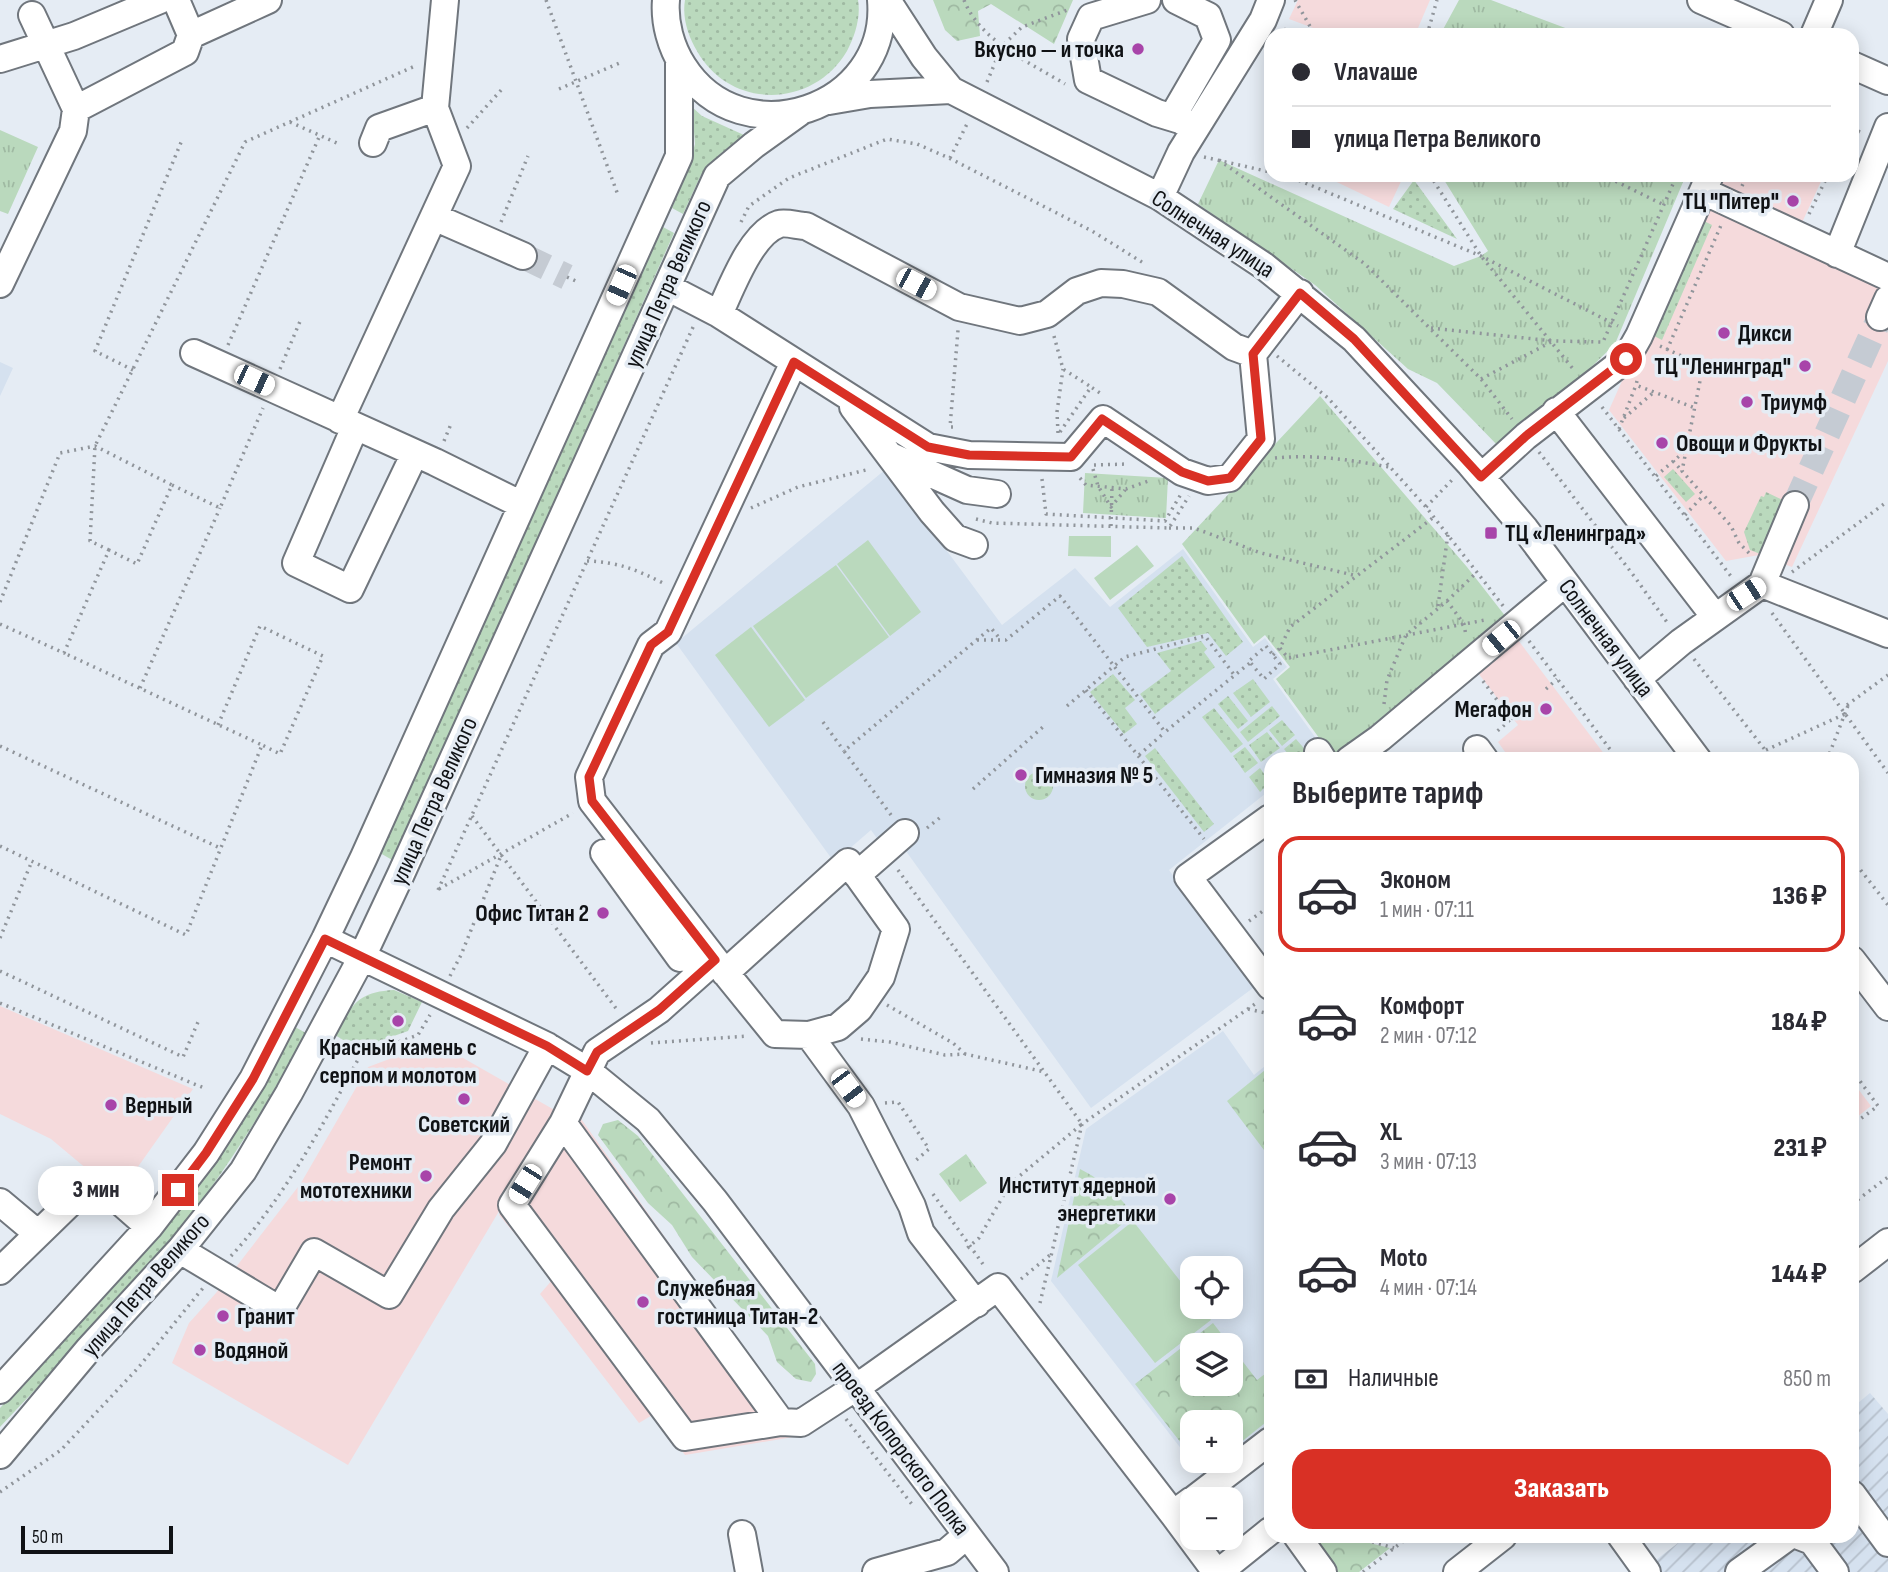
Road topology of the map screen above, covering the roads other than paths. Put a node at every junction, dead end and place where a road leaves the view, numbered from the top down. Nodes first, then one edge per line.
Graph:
1 (160, 0) edge
2 (176, 0) edge
3 (268, 0) edge
4 (444, 0) edge
5 (643, 0) edge
6 (666, 0) edge
7 (881, 0) edge
8 (887, 0) edge
9 (1147, 0) edge
10 (1176, 0) edge
11 (1271, 0) edge
12 (1701, 0) edge
13 (1829, 0) edge
14 (32, 15) dead end
15 (1762, 28) edge
16 (1817, 28) edge
17 (667, 29) junction
18 (191, 35) junction
19 (47, 44) junction
20 (0, 59) edge
21 (679, 60) junction
22 (1859, 68) edge
23 (1888, 81) edge
24 (951, 90) junction
25 (828, 101) junction
26 (76, 108) junction
27 (435, 108) junction
28 (800, 112) junction
29 (1187, 124) junction
30 (1888, 127) edge
31 (373, 143) dead end
32 (1881, 165) edge
33 (1706, 183) edge
34 (1160, 197) junction
35 (434, 216) junction
36 (1837, 254) junction
37 (523, 257) tunnel mouth
38 (3, 272) edge
39 (1888, 277) edge
40 (667, 287) junction
41 (1300, 293) junction
42 (710, 310) junction
43 (194, 353) dead end
44 (1253, 354) junction
45 (794, 362) junction
46 (842, 392) junction
47 (1556, 411) junction
48 (348, 423) junction
49 (415, 453) junction
50 (881, 462) junction
51 (1469, 477) junction
52 (998, 494) dead end
53 (522, 505) junction
54 (1795, 505) tunnel mouth
55 (974, 545) dead end
56 (1565, 583) junction
57 (1760, 589) junction
58 (1715, 617) junction
59 (1888, 634) edge
60 (1637, 679) junction
61 (1360, 752) edge
62 (1692, 752) edge
63 (1264, 822) edge
64 (898, 824) road end
65 (604, 853) dead end
66 (867, 867) junction
67 (325, 939) junction
68 (362, 957) junction
69 (713, 958) junction
70 (1859, 969) edge
71 (1264, 992) edge
72 (1888, 1007) edge
73 (809, 1035) junction
74 (547, 1046) junction
75 (587, 1071) junction
76 (563, 1123) junction
77 (0, 1202) edge
78 (149, 1227) junction
79 (37, 1233) junction
80 (1888, 1242) edge
81 (180, 1250) junction
82 (1859, 1265) edge
83 (0, 1272) edge
84 (976, 1304) junction
85 (855, 1388) junction
86 (0, 1390) edge
87 (781, 1422) junction
88 (1264, 1446) edge
89 (0, 1454) edge
90 (1210, 1487) edge
91 (1180, 1498) edge
92 (1859, 1504) edge
93 (742, 1534) dead end
94 (967, 1535) junction
95 (1264, 1536) edge
96 (1302, 1543) edge
97 (1494, 1543) edge
98 (1626, 1543) edge
99 (1779, 1543) edge
100 (1813, 1543) edge
101 (1888, 1543) edge
102 (1207, 1550) edge
103 (749, 1572) edge
104 (876, 1572) edge
105 (995, 1572) edge
106 (1217, 1572) edge
107 (1323, 1572) edge
108 (1457, 1572) edge
109 (1647, 1572) edge
110 (1739, 1572) edge
111 (1835, 1572) edge

1 - 19 street
2 - 18 street
3 - 18 street
4 - 27 street
5 - 17 street
6 - 17 street
7 - 25 street
8 - 24 street, Солнечная улица
9 - 29 street
10 - 29 street
11 - 29 street
12 - 15 street
13 - 16 street
14 - 19 street
17 - 21 street
18 - 26 street
19 - 20 street
19 - 26 street
21 - 28 street
21 - 53 street, улица Петра Великого
22 - 23 street
24 - 25 street, Солнечная улица
24 - 34 street, Солнечная улица
25 - 28 street
26 - 38 street
27 - 31 street
27 - 35 street
28 - 40 street, улица Петра Великого
29 - 34 street
30 - 32 street
32 - 36 street
33 - 36 street
33 - 47 street
34 - 41 street, Солнечная улица
35 - 37 street
35 - 48 street
36 - 39 street
40 - 42 street
40 - 68 street, улица Петра Великого
41 - 44 street
41 - 51 street, Солнечная улица
42 - 44 street
42 - 45 street
43 - 48 street
44 - 46 street
45 - 46 street
45 - 69 street
46 - 50 street
47 - 51 street
47 - 58 street
48 - 49 street
48 - 49 street
49 - 53 street
50 - 52 street
50 - 55 street
51 - 56 street, Солнечная улица
53 - 67 street, улица Петра Великого
54 - 57 street
56 - 60 street, Солнечная улица
56 - 61 street
57 - 58 street
57 - 59 street
58 - 60 street
60 - 62 street, Солнечная улица
63 - 71 street
64 - 66 street
65 - 69 street
66 - 69 street
66 - 73 street
67 - 68 street, проезд Копорского Полка
67 - 78 street, улица Петра Великого
68 - 74 street, проезд Копорского Полка
68 - 81 street, улица Петра Великого
69 - 73 street
69 - 75 street
70 - 72 street
73 - 84 street
74 - 75 street, проезд Копорского Полка
74 - 81 street
75 - 76 street
75 - 85 street, проезд Копорского Полка
76 - 87 street
76 - 87 street
77 - 79 street
78 - 79 street
78 - 86 street, улица Петра Великого
79 - 83 street
80 - 82 street
81 - 89 street, улица Петра Великого
84 - 85 street
84 - 91 street
85 - 87 street
85 - 94 street, проезд Копорского Полка
88 - 90 street
92 - 101 street
93 - 103 street
94 - 104 street
94 - 105 street, проезд Копорского Полка
95 - 106 street
96 - 107 street
97 - 108 street
98 - 109 street
99 - 110 street
100 - 111 street
102 - 106 street

